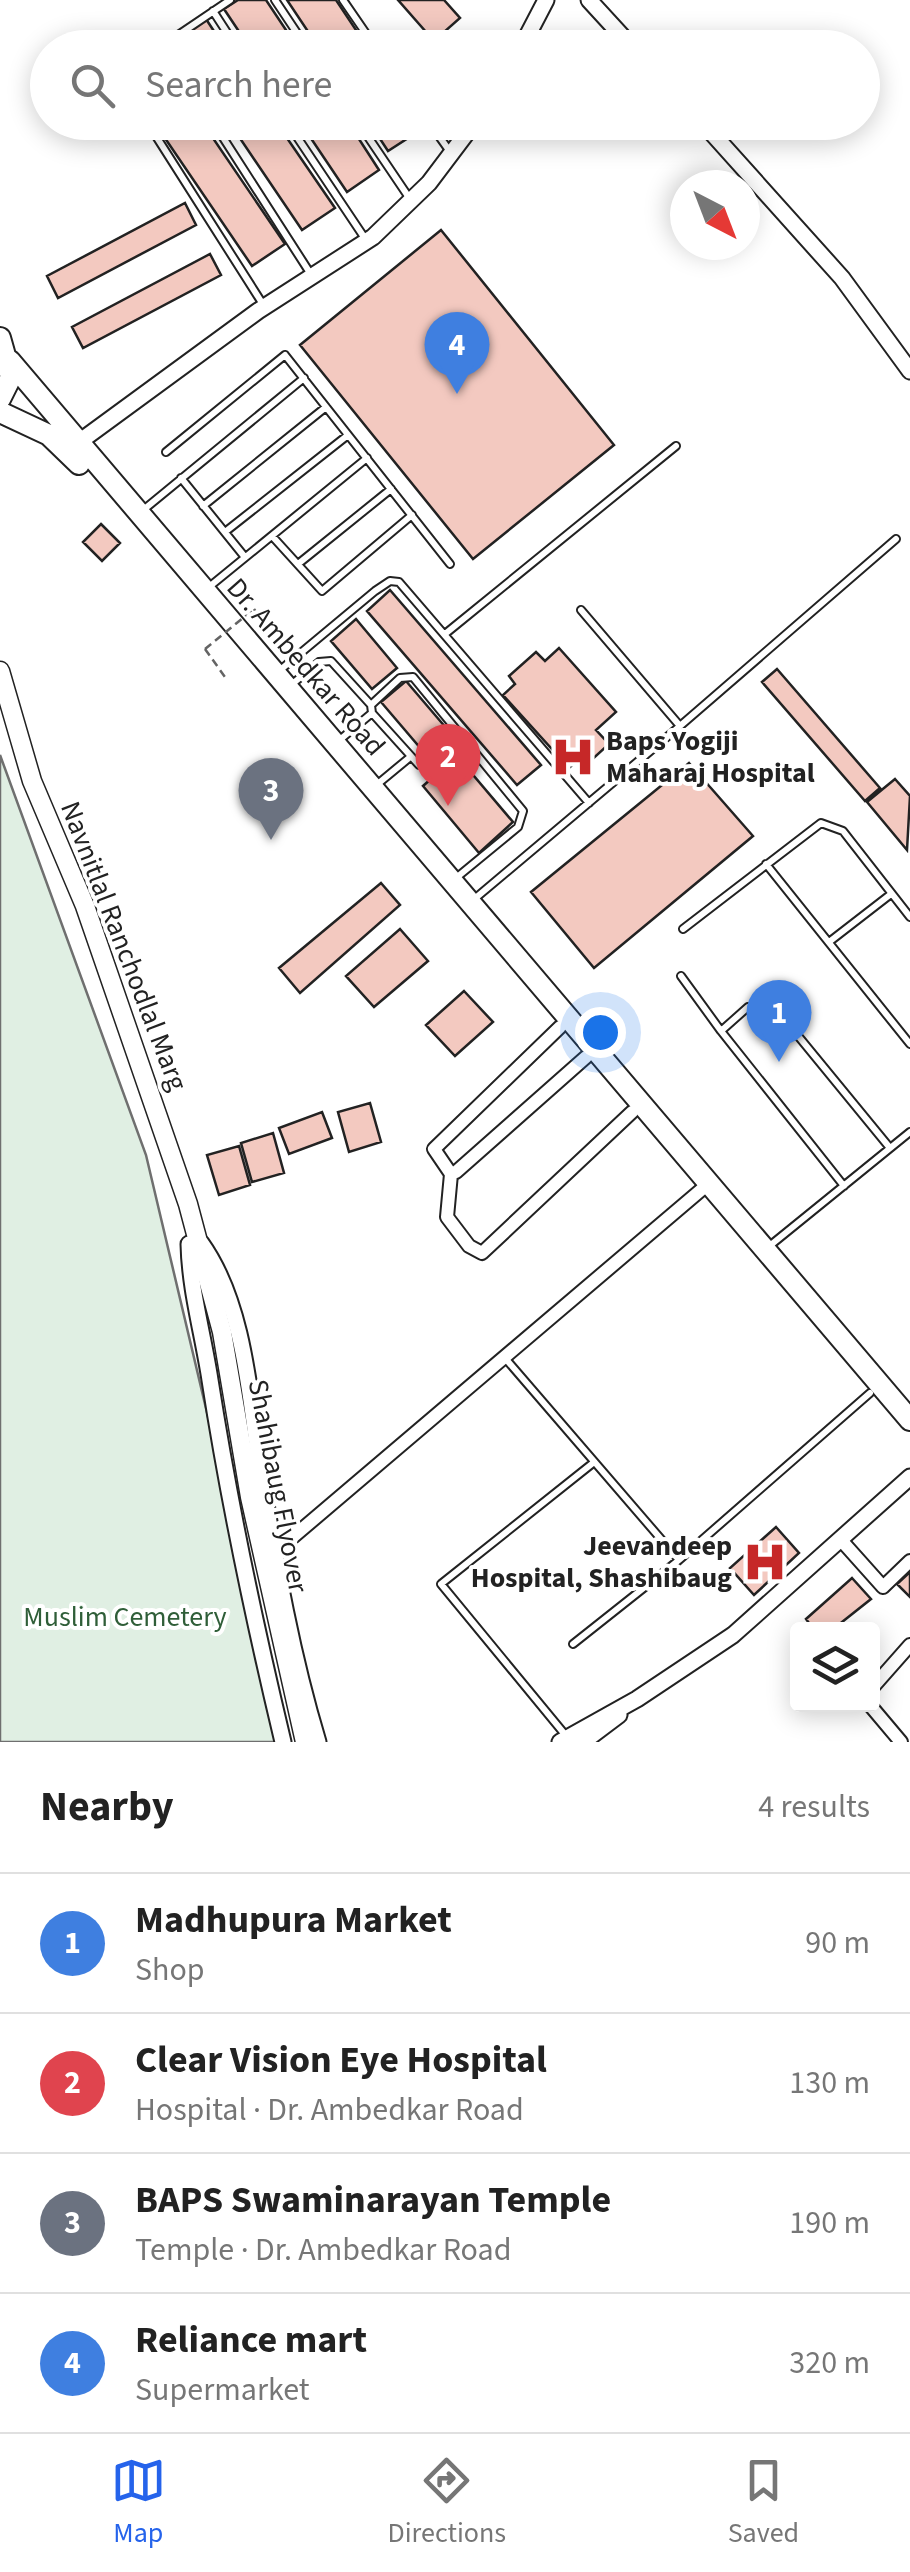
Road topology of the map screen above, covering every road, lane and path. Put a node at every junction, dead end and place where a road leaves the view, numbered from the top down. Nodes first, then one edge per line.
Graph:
1 (230, 0) edge
2 (275, 0) edge
3 (343, 0) edge
4 (546, 0) edge
5 (588, 0) edge
6 (213, 11) junction
7 (186, 30) edge
8 (225, 30) edge
9 (295, 30) edge
10 (364, 30) edge
11 (530, 30) edge
12 (616, 30) edge
13 (157, 140) edge
14 (225, 140) edge
15 (299, 140) edge
16 (370, 140) edge
17 (442, 140) edge
18 (462, 140) edge
19 (718, 140) edge
20 (452, 154) junction
21 (411, 200) junction
22 (366, 242) junction
23 (313, 277) junction
24 (264, 307) junction
25 (0, 338) edge
26 (10, 361) junction
27 (910, 371) edge
28 (304, 378) junction
29 (0, 399) edge
30 (326, 407) junction
31 (0, 412) edge
32 (348, 435) junction
33 (676, 446) dead end
34 (72, 447) junction
35 (166, 452) dead end
36 (367, 458) junction
37 (182, 478) junction
38 (391, 489) junction
39 (204, 506) junction
40 (138, 514) junction
41 (412, 516) junction
42 (225, 532) junction
43 (272, 536) junction
44 (896, 540) dead end
45 (244, 556) junction
46 (298, 564) junction
47 (450, 564) dead end
48 (204, 592) junction
49 (582, 610) dead end
50 (445, 634) junction
51 (272, 635) dead end
52 (0, 671) edge
53 (225, 677) dead end
54 (281, 681) junction
55 (0, 704) edge
56 (371, 709) junction
57 (680, 726) junction
58 (464, 739) junction
59 (335, 744) junction
60 (410, 758) junction
61 (373, 788) junction
62 (589, 803) junction
63 (766, 864) junction
64 (453, 881) junction
65 (891, 894) junction
66 (471, 902) junction
67 (910, 917) edge
68 (683, 929) dead end
69 (828, 942) junction
70 (680, 976) dead end
71 (560, 1027) junction
72 (722, 1031) junction
73 (910, 1044) edge
74 (586, 1057) junction
75 (632, 1112) junction
76 (910, 1132) edge
77 (890, 1148) junction
78 (451, 1174) junction
79 (844, 1186) junction
80 (701, 1190) junction
81 (194, 1242) junction
82 (766, 1249) junction
83 (208, 1291) junction
84 (505, 1358) junction
85 (870, 1393) junction
86 (910, 1420) edge
87 (910, 1440) edge
88 (593, 1463) junction
89 (910, 1477) edge
90 (841, 1540) junction
91 (274, 1553) junction
92 (680, 1560) junction
93 (910, 1561) edge
94 (574, 1644) dead end
95 (910, 1645) edge
96 (880, 1679) edge
97 (636, 1699) junction
98 (876, 1712) edge
99 (606, 1736) edge
100 (570, 1740) edge
101 (283, 1742) edge
102 (295, 1742) edge
103 (305, 1742) edge
104 (318, 1742) edge
105 (901, 1742) edge

1 - 6 lane
2 - 9 lane
3 - 10 lane
4 - 11 street
5 - 12 street
6 - 7 lane
6 - 8 lane
13 - 24 lane
14 - 23 lane
15 - 22 lane
16 - 21 lane
17 - 20 lane
18 - 20 street
19 - 27 street
20 - 21 street
21 - 22 street
22 - 23 street
23 - 24 street
24 - 34 street
25 - 26 main road, Dr. Ambedkar Road
26 - 29 main road
26 - 34 main road, Dr. Ambedkar Road
28 - 30 lane
28 - 35 lane
28 - 37 lane
30 - 32 lane
30 - 39 lane
31 - 34 main road, Dr. Ambedkar Road
32 - 36 lane
32 - 42 lane
33 - 50 lane
34 - 40 main road, Dr. Ambedkar Road
34 - 71 main road, Dr. Ambedkar Road
36 - 38 lane
36 - 43 lane
37 - 39 lane
37 - 40 lane
38 - 41 lane
38 - 46 lane
39 - 42 lane
40 - 48 main road, Dr. Ambedkar Road
41 - 46 lane
41 - 47 lane
42 - 45 lane
43 - 45 lane
43 - 46 lane
44 - 57 lane
45 - 48 lane
48 - 54 main road, Dr. Ambedkar Road
49 - 57 lane
50 - 54 lane
50 - 62 lane
51 - 53 path, bridge
52 - 81 main road, Navnitlal Ranchodlal Marg
54 - 56 lane
54 - 59 main road, Dr. Ambedkar Road
55 - 81 main road
56 - 58 lane
56 - 59 lane
56 - 60 lane
57 - 62 lane
58 - 60 lane
58 - 64 lane
59 - 61 main road, Dr. Ambedkar Road
60 - 61 lane
61 - 64 main road, Dr. Ambedkar Road
62 - 66 lane
63 - 65 lane
63 - 68 lane
63 - 69 lane
64 - 66 main road, Dr. Ambedkar Road
65 - 67 lane
65 - 69 lane
66 - 82 main road, Dr. Ambedkar Road
69 - 73 lane
70 - 72 lane
71 - 74 main road, Dr. Ambedkar Road
71 - 78 street
72 - 77 lane
72 - 79 lane
74 - 75 main road, Dr. Ambedkar Road
74 - 78 street
75 - 78 street
75 - 80 main road, Dr. Ambedkar Road
76 - 77 lane
77 - 79 lane
79 - 82 lane
80 - 84 street
80 - 85 main road, Dr. Ambedkar Road
81 - 83 main road, Shahibaug Flyover
81 - 91 street
81 - 101 street
82 - 86 main road, Dr. Ambedkar Road
83 - 102 main road, Shahibaug Flyover
83 - 103 main road, Shahibaug Flyover
84 - 88 lane
84 - 91 street
85 - 87 main road, Dr. Ambedkar Road
85 - 92 lane
88 - 92 lane
88 - 100 lane
89 - 90 street
90 - 93 street
90 - 97 street
91 - 104 street
92 - 94 lane
95 - 96 street
97 - 99 street
97 - 100 street
98 - 105 street
99 - 100 street

